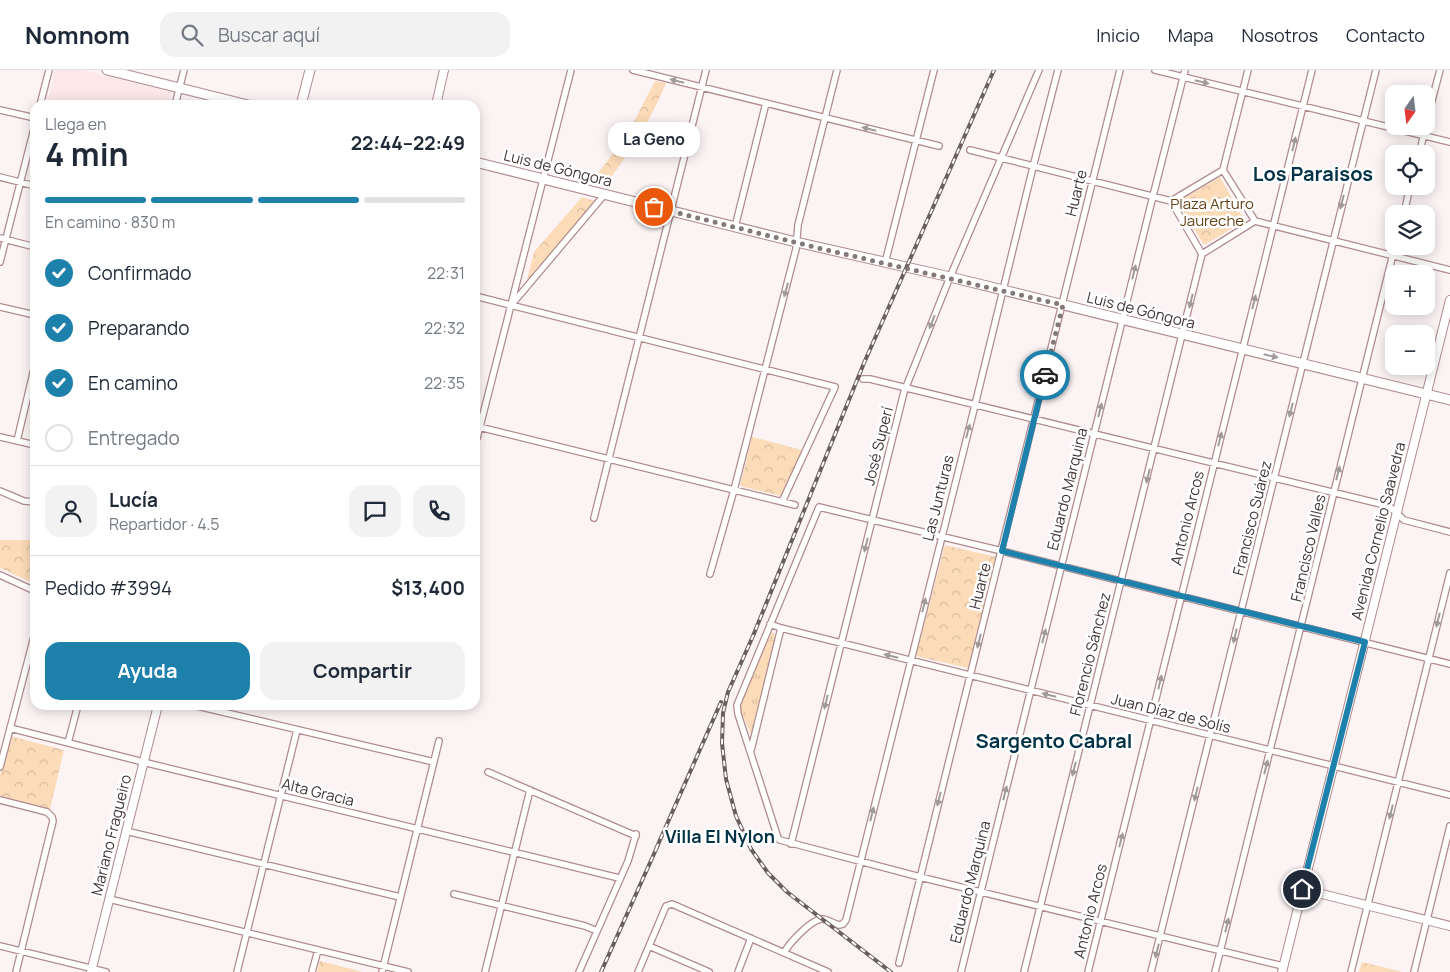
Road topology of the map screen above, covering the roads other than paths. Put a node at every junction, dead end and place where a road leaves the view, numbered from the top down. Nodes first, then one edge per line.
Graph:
1 (49, 70) edge
2 (107, 70) edge
3 (184, 70) edge
4 (310, 70) edge
5 (444, 70) edge
6 (571, 70) edge
7 (632, 70) edge
8 (706, 70) edge
9 (837, 70) edge
10 (934, 70) edge
11 (1039, 70) edge
12 (1058, 70) edge
13 (1120, 70) edge
14 (1155, 70) edge
15 (1186, 70) edge
16 (1248, 70) edge
17 (1312, 70) edge
18 (1376, 70) edge
19 (1440, 70) edge
20 (654, 73) edge
21 (1184, 77) junction
22 (701, 87) junction
23 (179, 88) junction
24 (1435, 90) edge
25 (1243, 91) junction
26 (41, 100) edge
27 (176, 100) edge
28 (228, 100) edge
29 (302, 100) edge
30 (437, 100) edge
31 (766, 103) junction
32 (1303, 106) junction
33 (0, 110) edge
34 (30, 117) edge
35 (825, 118) junction
36 (1363, 120) junction
37 (1423, 136) junction
38 (916, 140) junction
39 (1450, 142) edge
40 (30, 145) edge
41 (1421, 145) edge
42 (939, 146) dead end
43 (970, 150) dead end
44 (1002, 159) junction
45 (480, 163) edge
46 (1032, 167) junction
47 (1223, 170) junction
48 (0, 177) edge
49 (543, 179) junction
50 (21, 182) junction
51 (1092, 182) junction
52 (30, 185) edge
53 (605, 194) junction
54 (1153, 196) junction
55 (1171, 201) junction
56 (670, 211) junction
57 (1255, 221) junction
58 (1273, 226) junction
59 (735, 227) junction
60 (3, 239) edge
61 (1332, 240) junction
62 (796, 242) junction
63 (30, 246) edge
64 (1202, 254) junction
65 (1393, 256) junction
66 (0, 262) edge
67 (884, 263) junction
68 (1450, 270) edge
69 (950, 277) junction
70 (1003, 290) junction
71 (480, 297) edge
72 (1450, 300) edge
73 (511, 305) junction
74 (1063, 305) junction
75 (0, 307) edge
76 (30, 315) edge
77 (1123, 319) junction
78 (1183, 334) junction
79 (639, 338) junction
80 (1242, 349) junction
81 (1303, 363) junction
82 (765, 370) junction
83 (1363, 378) junction
84 (863, 379) dead end
85 (30, 386) edge
86 (905, 388) junction
87 (1427, 394) junction
88 (1450, 400) edge
89 (975, 405) junction
90 (480, 415) edge
91 (1034, 419) junction
92 (480, 427) edge
93 (1094, 434) junction
94 (0, 437) edge
95 (17, 441) junction
96 (30, 444) edge
97 (1154, 448) junction
98 (609, 459) junction
99 (1214, 463) junction
100 (1274, 478) junction
101 (734, 490) junction
102 (0, 491) edge
103 (1334, 492) junction
104 (30, 502) edge
105 (782, 502) junction
106 (794, 504) dead end
107 (1396, 513) junction
108 (594, 518) dead end
109 (872, 520) junction
110 (1450, 532) edge
111 (941, 537) junction
112 (1002, 551) junction
113 (1061, 566) junction
114 (1450, 573) edge
115 (710, 574) dead end
116 (0, 575) edge
117 (1121, 582) junction
118 (30, 588) edge
119 (1181, 596) junction
120 (1242, 612) junction
121 (770, 624) junction
122 (1302, 626) junction
123 (781, 628) junction
124 (1365, 642) junction
125 (841, 643) junction
126 (30, 652) edge
127 (1428, 658) junction
128 (910, 660) junction
129 (1450, 664) edge
130 (970, 675) junction
131 (1030, 690) junction
132 (1090, 706) junction
133 (77, 710) edge
134 (157, 710) edge
135 (213, 710) edge
136 (1151, 720) junction
137 (10, 728) junction
138 (297, 730) junction
139 (1210, 735) junction
140 (440, 741) dead end
141 (68, 743) junction
142 (1270, 750) junction
143 (750, 752) junction
144 (143, 762) junction
145 (434, 762) junction
146 (1334, 766) junction
147 (0, 767) edge
148 (488, 772) dead end
149 (1398, 782) junction
150 (530, 790) junction
151 (280, 795) junction
152 (1450, 795) edge
153 (0, 800) edge
154 (1450, 826) edge
155 (417, 829) junction
156 (126, 831) junction
157 (791, 844) junction
158 (514, 853) junction
159 (860, 862) junction
160 (263, 864) junction
161 (920, 877) junction
162 (619, 878) junction
163 (1302, 889) junction
164 (981, 892) junction
165 (454, 894) dead end
166 (400, 897) junction
167 (109, 899) junction
168 (1367, 905) junction
169 (500, 906) junction
170 (1040, 906) junction
171 (1427, 920) junction
172 (1100, 921) junction
173 (1450, 926) edge
174 (597, 931) junction
175 (247, 932) junction
176 (1160, 936) junction
177 (751, 938) junction
178 (0, 946) edge
179 (649, 946) junction
180 (318, 950) junction
181 (1220, 951) junction
182 (21, 952) junction
183 (784, 953) junction
184 (899, 964) dead end
185 (383, 969) edge
186 (1282, 969) edge
187 (91, 970) edge
188 (16, 972) edge
189 (106, 972) edge
190 (237, 972) edge
191 (312, 972) edge
192 (408, 972) edge
193 (485, 972) edge
194 (579, 972) edge
195 (638, 972) edge
196 (709, 972) edge
197 (738, 972) edge
198 (828, 972) edge
199 (960, 972) edge
200 (1024, 972) edge
201 (1088, 972) edge
202 (1152, 972) edge
203 (1215, 972) edge
204 (1351, 972) edge
205 (1414, 972) edge

1 - 26 street
2 - 23 main road
3 - 23 street
4 - 29 main road
5 - 30 main road
6 - 49 street
7 - 20 street
8 - 22 street
9 - 35 street
10 - 38 street
11 - 44 street, José Superí
12 - 46 street, Las Junturas
13 - 51 street, Huarte
14 - 21 street
15 - 21 street, Eduardo Marquina
16 - 25 street
17 - 32 street, Antonio Arcos
18 - 36 street, Francisco Suárez
19 - 24 street
22 -> 20 street
21 -> 25 street
21 - 54 street, Eduardo Marquina
22 - 31 street
22 - 56 street
23 - 27 street
23 - 28 main road
25 - 32 street
25 - 47 street
31 - 35 street
31 - 59 street
32 - 36 street
58 -> 32 street, Antonio Arcos
33 - 34 street
38 -> 35 street
35 - 62 street
36 - 37 street
36 -> 61 street, Francisco Suárez
37 - 39 street
37 - 41 street
38 - 42 street
38 - 67 street
40 - 50 street
43 - 44 street
44 - 46 street
44 - 69 street, José Superí
45 - 49 main road, Luis de Góngora
46 - 51 street
46 - 70 street, Las Junturas
47 - 55 street
47 - 57 street
48 - 50 street
49 - 53 main road, Luis de Góngora
49 - 73 street
50 - 52 street
50 - 60 street
51 - 54 street
51 - 74 street, Huarte
53 - 56 main road, Luis de Góngora
53 - 73 street
54 - 55 street
77 -> 54 street, Eduardo Marquina
55 - 64 street
56 - 59 main road, Luis de Góngora
56 - 79 street
57 - 58 street
57 - 64 street
58 - 61 street
80 -> 58 street, Antonio Arcos
59 - 62 main road, Luis de Góngora
60 - 63 street
60 - 66 street
61 - 65 street
61 - 81 street, Francisco Suárez
62 - 67 main road, Luis de Góngora
62 -> 82 street
64 -> 78 street, Florencio Sánchez
65 - 68 street
65 - 83 street, Francisco Valles
67 - 69 main road, Luis de Góngora
69 - 70 main road, Luis de Góngora
69 -> 86 street, José Superí
70 - 74 main road, Luis de Góngora
70 - 89 street, Las Junturas
71 - 73 street
72 - 87 main road, Avenida Cornelio Saavedra
73 - 79 street
73 - 90 street
74 - 77 main road, Luis de Góngora
74 - 91 street, Huarte
75 - 76 street
77 - 78 main road, Luis de Góngora
93 -> 77 street, Eduardo Marquina
78 - 80 main road, Luis de Góngora
78 - 97 street, Florencio Sánchez
79 - 82 street
79 - 98 street
80 -> 81 main road, Luis de Góngora
99 -> 80 street, Antonio Arcos
81 - 83 main road, Luis de Góngora
81 -> 100 street, Francisco Suárez
82 - 101 street
82 - 105 street
83 - 87 main road, Luis de Góngora
103 -> 83 street, Francisco Valles
84 - 86 street
85 - 95 street
86 - 89 street
86 - 109 street, José Superí
87 - 88 main road, Luis de Góngora
87 - 107 main road, Avenida Cornelio Saavedra
89 - 91 street
111 -> 89 street, Las Junturas
91 - 93 street
91 - 112 street, Huarte
92 - 98 street
93 - 97 street
93 - 113 street, Eduardo Marquina
94 - 95 street
95 - 96 street
97 - 99 street
97 -> 117 street, Florencio Sánchez
98 - 101 street
98 - 108 street
99 - 100 street
99 - 119 street, Antonio Arcos
100 - 103 street
100 - 120 street, Francisco Suárez
101 - 105 street
101 - 115 street
102 - 104 street
103 - 107 street
103 - 122 street, Francisco Valles
105 - 106 street
107 - 110 street
107 - 124 main road, Avenida Cornelio Saavedra
109 - 111 street
109 - 121 street
109 -> 125 street, José Superí
111 - 112 street
128 -> 111 street, Las Junturas
112 - 113 street
112 -> 130 street, Huarte
113 - 117 street
131 -> 113 street, Eduardo Marquina
114 -> 127 street
116 - 118 street
117 - 119 street
117 - 132 street, Florencio Sánchez
119 - 120 street
136 -> 119 street, Antonio Arcos
120 - 122 street
120 -> 139 street, Francisco Suárez
121 - 123 street, Juan Díaz de Solís
121 - 143 street
122 - 124 street
122 - 142 street, Francisco Valles
123 - 125 street, Juan Díaz de Solís
123 - 143 street
124 - 127 street
124 - 146 main road, Avenida Cornelio Saavedra
128 -> 125 street, Juan Díaz de Solís
125 -> 157 street, José Superí
126 - 137 street
127 - 129 street
127 - 149 street
128 - 130 street, Juan Díaz de Solís
159 -> 128 street, Las Junturas
130 - 131 street, Juan Díaz de Solís
130 -> 161 street, Huarte
132 -> 131 street, Juan Díaz de Solís
164 -> 131 street, Eduardo Marquina
132 - 136 street, Juan Díaz de Solís
132 -> 170 street, Florencio Sánchez
133 - 141 street
134 - 144 main road, Mariano Fragueiro
135 - 138 street
136 - 139 street, Juan Díaz de Solís
172 -> 136 street, Antonio Arcos
137 - 141 street, Alta Gracia
137 - 147 street
138 - 145 street
138 - 151 street
139 - 142 street, Juan Díaz de Solís
139 -> 176 street, Francisco Suárez
140 - 145 street
141 - 144 street, Alta Gracia
142 - 146 street, Juan Díaz de Solís
181 -> 142 street, Francisco Valles
143 - 157 street
144 - 151 street, Alta Gracia
144 - 156 main road, Mariano Fragueiro
145 - 155 street
146 - 149 street, Juan Díaz de Solís
146 - 163 main road, Avenida Cornelio Saavedra
148 - 150 street
149 - 152 street, Juan Díaz de Solís
149 -> 168 street
150 - 158 street
150 - 162 street
151 - 155 street, Alta Gracia
151 - 160 street
153 - 182 street
154 - 171 street
155 - 158 street, Alta Gracia
155 - 166 street
156 - 160 street
156 - 167 main road, Mariano Fragueiro
157 - 159 street
158 - 162 street, Alta Gracia
158 - 169 street
159 - 161 street
159 - 183 street, Las Junturas
160 - 166 street
160 - 175 street
161 - 164 street
161 - 184 street, Huarte
162 - 174 street
163 - 168 main road
163 - 186 main road, Avenida Cornelio Saavedra
164 - 170 street
164 - 199 street, Eduardo Marquina
165 - 169 street
166 - 185 street
167 - 175 street
167 - 187 main road, Mariano Fragueiro
168 - 171 main road
168 - 204 street
169 - 174 street
169 - 193 street
170 - 172 street
170 - 200 street, Florencio Sánchez
171 - 173 main road
171 - 205 street
172 - 176 street
172 - 201 street, Antonio Arcos
174 - 194 street
175 - 180 street
175 - 190 street
176 - 181 street
176 -> 202 street, Francisco Suárez
177 - 179 street
177 - 183 street
177 - 197 street
178 - 182 street
179 - 195 street
179 - 196 street
180 - 185 street
180 - 191 street
181 - 186 street
181 - 203 street, Francisco Valles
182 - 187 street
182 - 188 street
183 - 198 street
185 - 192 street
187 - 189 street

